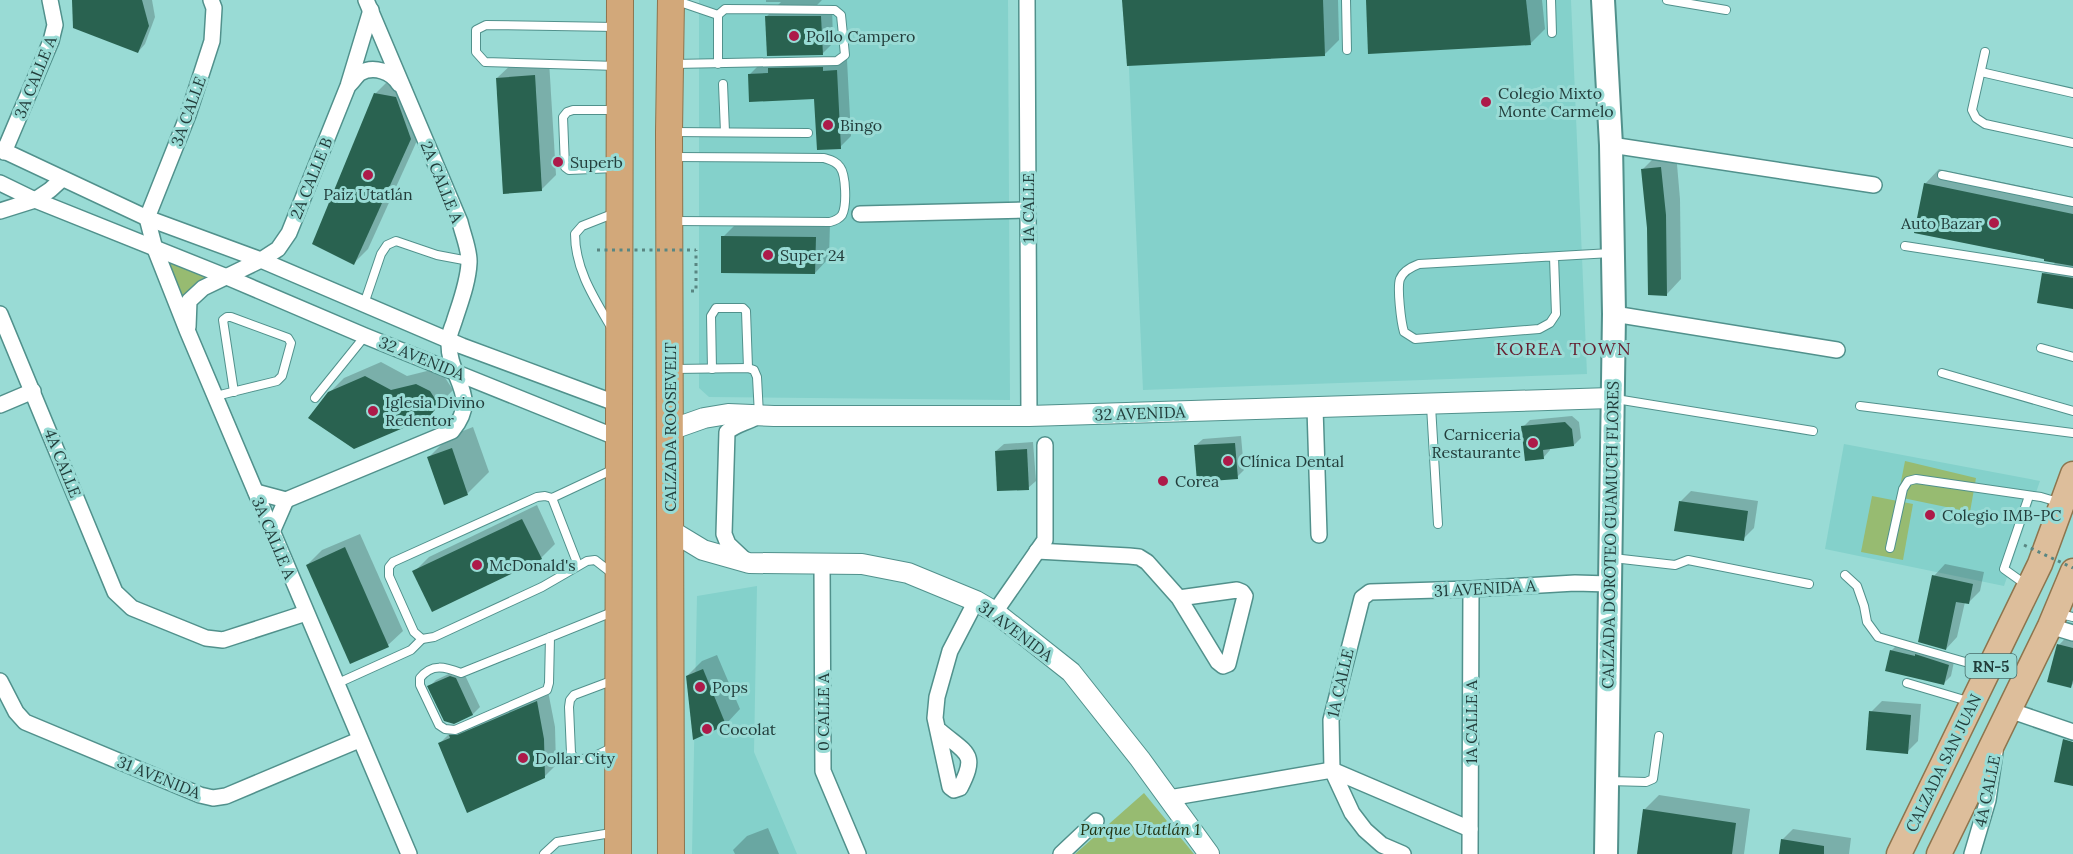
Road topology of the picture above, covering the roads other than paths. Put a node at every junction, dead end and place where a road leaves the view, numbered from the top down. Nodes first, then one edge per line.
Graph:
1 (50, 0) edge
2 (211, 0) edge
3 (620, 0) edge
4 (672, 0) edge
5 (1027, 0) edge
6 (1346, 0) edge
7 (1551, 0) edge
8 (1603, 0) edge
9 (1667, 0) edge
10 (369, 5) edge
11 (1726, 10) dead end
12 (718, 15) junction
13 (620, 27) junction
14 (1552, 33) dead end
15 (1347, 50) dead end
16 (1985, 52) dead end
17 (669, 64) junction
18 (718, 64) junction
19 (620, 67) junction
20 (1981, 72) junction
21 (723, 84) dead end
22 (348, 86) junction
23 (404, 92) junction
24 (2073, 93) edge
25 (620, 110) junction
26 (669, 132) junction
27 (725, 132) junction
28 (808, 133) dead end
29 (2073, 143) edge
30 (1611, 145) junction
31 (2, 151) edge
32 (669, 157) junction
33 (619, 168) junction
34 (1942, 175) dead end
35 (61, 180) junction
36 (0, 183) edge
37 (1874, 185) dead end
38 (35, 200) junction
39 (2073, 201) edge
40 (1028, 210) junction
41 (0, 211) edge
42 (619, 211) junction
43 (860, 214) dead end
44 (147, 218) junction
45 (670, 221) junction
46 (1905, 246) dead end
47 (155, 249) junction
48 (1613, 253) junction
49 (1554, 257) junction
50 (261, 260) junction
51 (469, 261) junction
52 (2073, 272) edge
53 (227, 277) junction
54 (364, 304) junction
55 (0, 314) edge
56 (1614, 314) junction
57 (187, 330) junction
58 (365, 336) junction
59 (618, 339) junction
60 (448, 340) junction
61 (2041, 348) dead end
62 (1837, 350) dead end
63 (2073, 357) edge
64 (748, 368) junction
65 (670, 369) junction
66 (712, 369) junction
67 (454, 371) junction
68 (1942, 373) dead end
69 (33, 391) junction
70 (234, 392) junction
71 (216, 396) junction
72 (315, 398) dead end
73 (1611, 398) junction
74 (618, 404) junction
75 (1431, 404) junction
76 (0, 405) edge
77 (1860, 406) dead end
78 (1315, 408) junction
79 (2073, 411) edge
80 (759, 416) junction
81 (1029, 416) junction
82 (670, 430) junction
83 (1813, 431) dead end
84 (2073, 433) edge
85 (618, 438) junction
86 (1045, 445) dead end
87 (618, 467) junction
88 (2073, 474) edge
89 (256, 492) junction
90 (2029, 496) junction
91 (552, 498) junction
92 (286, 500) junction
93 (2063, 503) junction
94 (1438, 525) dead end
95 (670, 530) junction
96 (272, 532) junction
97 (1319, 535) dead end
98 (1890, 548) dead end
99 (1037, 551) junction
100 (1609, 558) junction
101 (749, 563) junction
102 (822, 564) junction
103 (578, 565) junction
104 (2073, 569) edge
105 (1845, 575) dead end
106 (618, 578) junction
107 (1609, 584) junction
108 (1809, 584) dead end
109 (2029, 587) junction
110 (1471, 589) junction
111 (1179, 598) junction
112 (1362, 598) joint
113 (976, 601) junction
114 (618, 610) junction
115 (995, 612) junction
116 (306, 613) junction
117 (2060, 619) edge
118 (2073, 633) edge
119 (549, 637) junction
120 (422, 639) junction
121 (1989, 669) junction
122 (618, 678) junction
123 (0, 681) edge
124 (1907, 683) dead end
125 (336, 684) junction
126 (1972, 702) junction
127 (2004, 719) junction
128 (939, 731) junction
129 (2073, 732) edge
130 (1659, 736) dead end
131 (359, 740) junction
132 (618, 744) junction
133 (1332, 770) junction
134 (1607, 780) junction
135 (1169, 798) junction
136 (1096, 821) dead end
137 (1470, 829) junction
138 (402, 836) junction
139 (612, 847) edge
140 (400, 854) edge
141 (409, 854) edge
142 (544, 854) edge
143 (671, 854) edge
144 (858, 854) edge
145 (1061, 854) edge
146 (1209, 854) edge
147 (1403, 854) edge
148 (1470, 854) edge
149 (1606, 854) edge
150 (1899, 854) edge
151 (1939, 854) edge
152 (1972, 854) edge

1 - 31 street, 3A CALLE A
2 - 44 street, 3A CALLE
3 - 13 highway
4 - 12 lane
4 - 17 highway, CALZADA ROOSEVELT
5 - 40 street, 1A CALLE
6 - 15 lane
7 - 14 lane
8 - 30 main road, CALZADA DOROTEO GUAMUCH FLORES
9 - 11 lane
10 - 22 street, 2A CALLE B
10 - 23 street, 2A CALLE A
12 - 18 lane
12 - 18 lane
13 - 19 highway
13 - 19 lane
16 - 20 lane
17 - 18 lane
17 - 26 highway, CALZADA ROOSEVELT
19 - 25 highway
20 - 24 lane
20 - 29 lane
21 - 27 lane
22 - 23 street
22 - 50 street, 2A CALLE B
23 - 51 street, 2A CALLE A
25 - 33 highway
25 - 33 lane
26 - 27 lane
26 - 32 highway, CALZADA ROOSEVELT
27 - 28 lane
30 - 37 street
30 - 48 main road, CALZADA DOROTEO GUAMUCH FLORES
31 - 35 street, 32 AVENIDA
32 - 45 highway, CALZADA ROOSEVELT
32 - 45 lane
33 - 42 highway
34 - 39 lane
35 - 38 street
35 - 44 street, 32 AVENIDA
36 - 38 street, 32 AVENIDA
38 - 41 street
38 - 47 street, 32 AVENIDA
40 - 43 street
40 - 81 street, 1A CALLE
42 - 59 highway
42 - 59 lane
44 - 47 street, 3A CALLE A
44 - 50 street, 32 AVENIDA
45 - 65 highway, CALZADA ROOSEVELT
46 - 52 lane
47 - 53 street, 32 AVENIDA
47 - 57 street, 3A CALLE A
48 - 49 lane
48 - 56 main road, CALZADA DOROTEO GUAMUCH FLORES
49 - 49 lane
50 - 53 street
50 - 54 street, 32 AVENIDA
51 - 54 lane
51 - 60 street, 2A CALLE A
53 - 57 street
53 - 58 street, 32 AVENIDA
54 - 60 street, 32 AVENIDA
55 - 69 street, 4A CALLE
56 - 62 street
56 - 73 main road, CALZADA DOROTEO GUAMUCH FLORES
57 - 71 street, 3A CALLE A
58 - 67 street, 32 AVENIDA
58 - 72 lane
59 - 74 highway
60 - 67 street, 2A CALLE A
60 - 74 street, 32 AVENIDA
61 - 63 lane
64 - 66 lane
64 - 66 lane
64 - 80 lane
65 - 66 lane
65 - 82 highway, CALZADA ROOSEVELT
67 - 85 street, 32 AVENIDA
67 - 92 street, 2A CALLE A
68 - 79 lane
69 - 76 street
69 - 116 street, 4A CALLE
70 - 70 lane
70 - 71 lane
71 - 89 street, 3A CALLE A
73 - 75 street, 32 AVENIDA
73 - 83 lane
73 - 100 main road, CALZADA DOROTEO GUAMUCH FLORES
74 - 85 highway
75 - 78 street, 32 AVENIDA
75 - 94 lane
77 - 84 lane
78 - 81 street, 32 AVENIDA
78 - 97 street
80 - 81 street, 32 AVENIDA
80 - 82 street, 32 AVENIDA
80 - 101 street
82 - 95 highway, CALZADA ROOSEVELT
85 - 87 highway
86 - 99 street
87 - 91 lane
87 - 106 highway
88 - 93 main road, CALZADA SAN JUAN / RN-5
89 - 92 street
89 - 96 street, 3A CALLE A
90 - 93 lane
90 - 98 lane
90 - 109 lane
91 - 103 lane
91 - 120 lane
92 - 96 street
93 - 109 main road, CALZADA SAN JUAN / RN-5
95 - 101 street, 31 AVENIDA
95 - 143 highway, CALZADA ROOSEVELT
96 - 116 street, 3A CALLE A
99 - 111 street
99 - 115 street
100 - 107 main road, CALZADA DOROTEO GUAMUCH FLORES
100 - 108 lane
101 - 102 street, 31 AVENIDA
102 - 113 street, 31 AVENIDA
102 - 144 street, 0 CALLE A
103 - 106 lane
103 - 120 lane
104 - 117 main road, RN-5
105 - 121 lane
106 - 114 highway
107 - 110 street, 31 AVENIDA A
107 - 134 main road, CALZADA DOROTEO GUAMUCH FLORES
109 - 121 main road, CALZADA SAN JUAN / RN-5
110 - 112 street, 31 AVENIDA A
110 - 137 street, 1A CALLE A
111 - 111 street
112 - 133 street, 1A CALLE
113 - 115 street, 31 AVENIDA
113 - 128 street
114 - 119 lane
114 - 122 highway
115 - 135 street, 31 AVENIDA
116 - 125 street, 3A CALLE A
117 - 118 street
117 - 127 main road, RN-5
119 - 119 lane
120 - 125 lane
121 - 126 main road, CALZADA SAN JUAN / RN-5
122 - 132 highway
122 - 132 lane
123 - 131 street, 31 AVENIDA
124 - 126 lane
125 - 131 street, 3A CALLE A
126 - 150 main road, CALZADA SAN JUAN / RN-5
127 - 129 street
127 - 151 main road, RN-5
127 - 152 street, 4A CALLE
128 - 128 street
130 - 134 lane
131 - 138 street, 3A CALLE A
132 - 139 highway
133 - 135 street
133 - 137 street
133 - 147 street
134 - 149 main road, CALZADA DOROTEO GUAMUCH FLORES
135 - 146 street, 31 AVENIDA
136 - 145 street
137 - 148 street, 1A CALLE A
138 - 140 street
138 - 141 street, 3A CALLE A
139 - 142 lane

